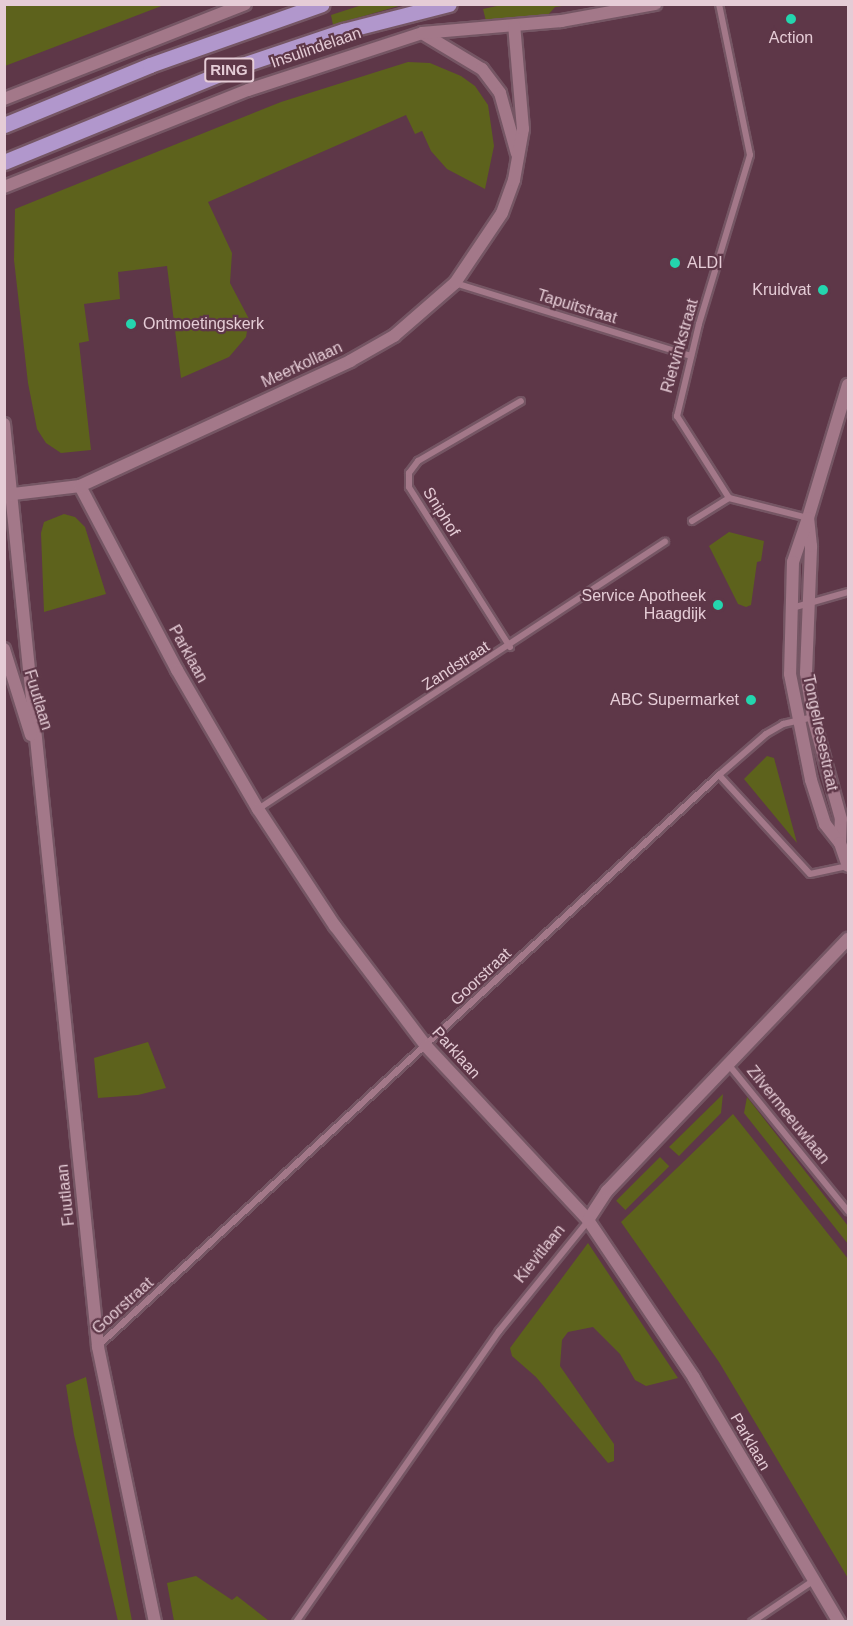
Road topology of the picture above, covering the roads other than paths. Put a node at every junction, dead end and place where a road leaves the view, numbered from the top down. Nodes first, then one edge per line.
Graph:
1 (246, 4) edge
2 (322, 4) edge
3 (449, 4) edge
4 (655, 4) edge
5 (719, 4) edge
6 (514, 26) junction
7 (422, 33) junction
8 (4, 99) edge
9 (4, 125) edge
10 (518, 155) junction
11 (4, 162) edge
12 (4, 187) edge
13 (455, 284) junction
14 (691, 356) junction
15 (849, 385) edge
16 (522, 401) dead end
17 (4, 424) edge
18 (80, 486) junction
19 (8, 495) edge
20 (729, 498) junction
21 (808, 518) junction
22 (692, 521) dead end
23 (666, 542) dead end
24 (849, 592) edge
25 (806, 605) junction
26 (790, 609) junction
27 (510, 647) junction
28 (4, 649) edge
29 (813, 717) junction
30 (797, 720) junction
31 (39, 762) junction
32 (719, 775) junction
33 (258, 809) junction
34 (840, 843) junction
35 (849, 866) edge
36 (849, 939) edge
37 (426, 1046) junction
38 (728, 1064) junction
39 (849, 1211) edge
40 (588, 1220) junction
41 (98, 1347) junction
42 (813, 1581) junction
43 (155, 1622) edge
44 (296, 1622) edge
45 (752, 1622) edge
46 (838, 1622) edge

1 - 8 street
2 - 9 main road, RING
3 - 11 main road, Insulindelaan / RING
4 - 6 street, Insulindelaan
5 - 14 street, Rietvinkstraat
6 - 7 street, Insulindelaan
6 - 10 street, Meerkollaan
7 - 10 street
7 - 12 street, Insulindelaan
10 - 13 street, Meerkollaan
13 - 14 street, Tapuitstraat
13 - 18 street, Meerkollaan
14 - 20 street, Rietvinkstraat
15 - 21 street, Tongelresestraat
16 - 27 street, Sniphof
17 - 19 street, Fuutlaan
18 - 19 street, Meerkollaan
18 - 33 street, Parklaan
19 - 31 street, Fuutlaan
20 - 21 street
20 - 22 street
21 - 25 street, Tongelresestraat
21 - 26 street, Tongelresestraat
23 - 27 street, Zandstraat
24 - 25 street
25 - 26 street
25 - 29 street, Tongelresestraat
26 - 30 street, Tongelresestraat
27 - 33 street, Zandstraat
28 - 31 street, Fuutlaan
29 - 30 street, Goorstraat
29 - 34 street, Tongelresestraat
30 - 32 street, Goorstraat
30 - 34 street, Tongelresestraat
31 - 41 street, Fuutlaan
32 - 35 street, Tongelresestraat
32 - 37 street, Goorstraat
33 - 37 street, Parklaan
34 - 35 street, Tongelresestraat
36 - 38 street, Kievitlaan
37 - 40 street, Parklaan
37 - 41 street, Goorstraat
38 - 39 street, Zilvermeeuwlaan
38 - 40 street, Kievitlaan
40 - 42 street, Parklaan
40 - 44 street, Kievitlaan
41 - 43 street, Fuutlaan
42 - 45 street
42 - 46 street, Parklaan

